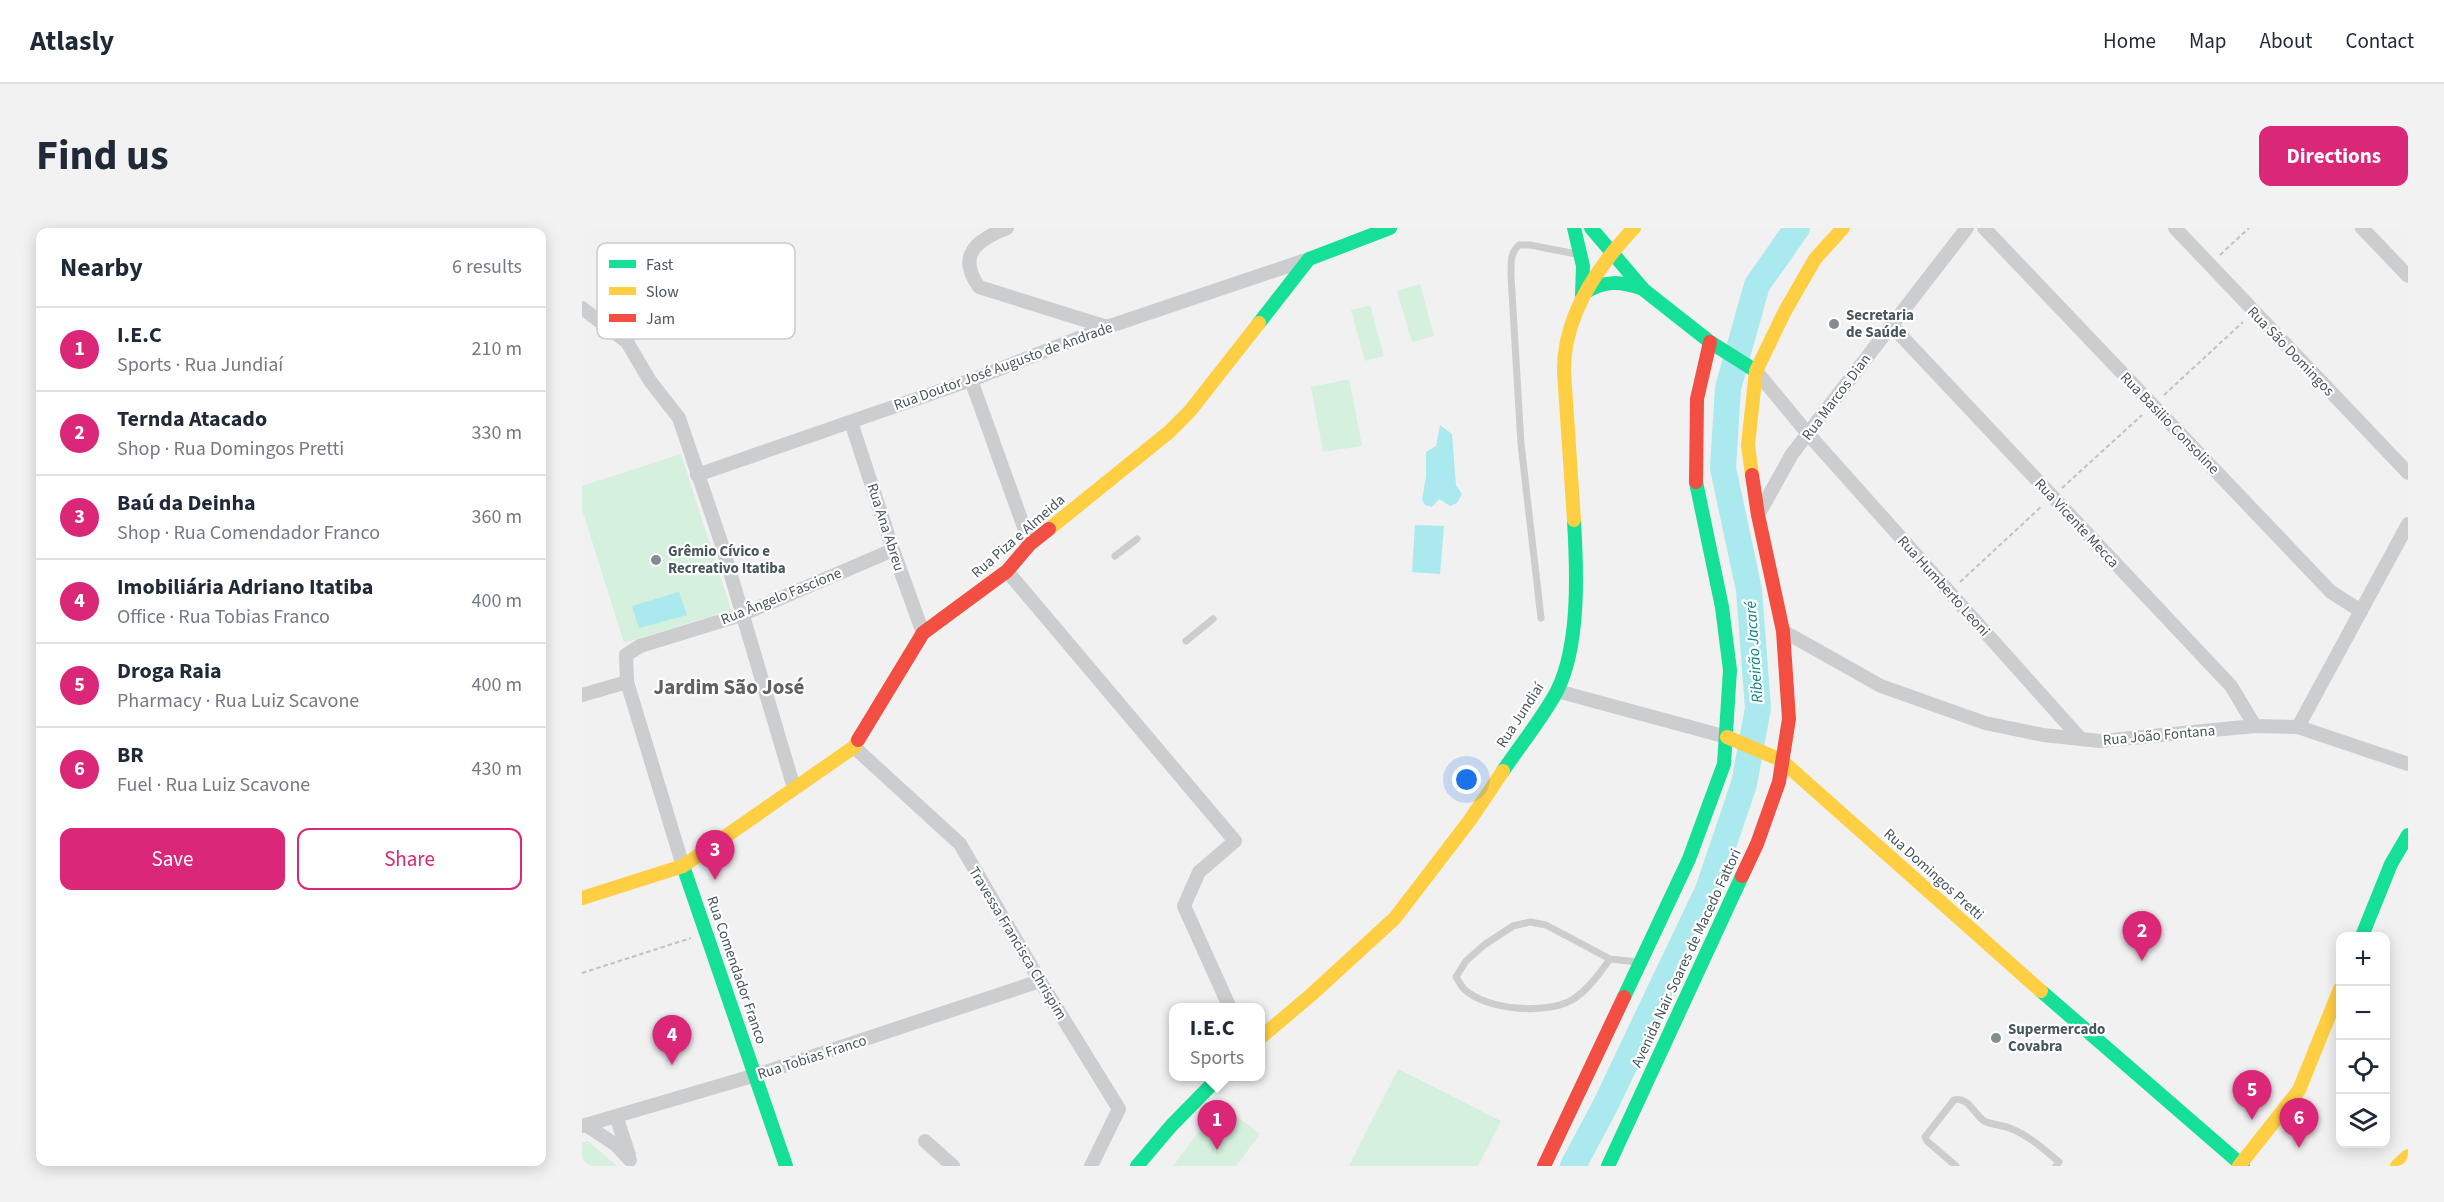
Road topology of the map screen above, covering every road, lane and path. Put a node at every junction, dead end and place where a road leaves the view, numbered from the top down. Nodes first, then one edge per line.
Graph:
1 (1007, 228) edge
2 (1390, 228) edge
3 (1574, 228) edge
4 (1591, 228) edge
5 (1634, 228) edge
6 (1843, 228) edge
7 (1967, 228) edge
8 (1984, 228) edge
9 (2175, 228) edge
10 (2249, 228) edge
11 (2362, 228) edge
12 (1611, 251) junction
13 (1582, 255) junction
14 (1309, 259) junction
15 (2210, 265) junction
16 (2408, 276) edge
17 (1644, 290) junction
18 (1582, 295) junction
19 (582, 308) edge
20 (2254, 312) junction
21 (597, 319) edge
22 (1891, 325) junction
23 (1107, 327) junction
24 (623, 339) edge
25 (1714, 344) junction
26 (1750, 368) junction
27 (971, 380) junction
28 (2153, 405) junction
29 (851, 422) junction
30 (1809, 435) junction
31 (2408, 473) edge
32 (697, 475) junction
33 (2053, 497) junction
34 (1758, 515) junction
35 (2408, 524) edge
36 (1137, 539) dead end
37 (1030, 544) junction
38 (893, 550) junction
39 (1115, 556) dead end
40 (1007, 571) junction
41 (1949, 592) junction
42 (2361, 611) junction
43 (741, 615) junction
44 (1541, 618) dead end
45 (1213, 619) dead end
46 (1783, 631) junction
47 (923, 633) junction
48 (1186, 641) dead end
49 (627, 682) junction
50 (1557, 691) junction
51 (582, 695) edge
52 (2255, 726) junction
53 (2298, 727) junction
54 (2079, 738) junction
55 (1731, 739) junction
56 (854, 747) junction
57 (1778, 759) junction
58 (2408, 764) edge
59 (794, 788) junction
60 (2408, 835) edge
61 (683, 866) junction
62 (582, 898) edge
63 (2364, 932) edge
64 (707, 933) junction
65 (1610, 959) junction
66 (1641, 962) junction
67 (582, 973) edge
68 (1040, 981) junction
69 (2336, 998) edge
70 (1228, 1003) edge
71 (1265, 1034) edge
72 (756, 1076) junction
73 (1216, 1081) edge
74 (616, 1116) junction
75 (584, 1126) edge
76 (925, 1141) dead end
77 (2408, 1156) edge
78 (631, 1163) edge
79 (1953, 1164) edge
80 (2241, 1165) edge
81 (786, 1166) edge
82 (953, 1166) edge
83 (1091, 1166) edge
84 (1137, 1166) edge
85 (1544, 1166) edge
86 (1608, 1166) edge
87 (2056, 1166) edge
88 (2397, 1166) edge

1 - 23 street
2 - 14 main road
3 - 13 main road
4 - 12 main road
5 - 12 main road, Rua Jundiaí
6 - 26 main road, Avenida Nair Soares de Macedo Fattori
7 - 22 street, Rua Marcos Dian
8 - 28 street, Rua Basilio Consoline
9 - 15 street, Rua São Domingos
10 - 15 path
11 - 16 street
12 - 17 main road
12 - 18 main road, Rua Jundiaí
13 - 18 main road
13 - 44 lane
14 - 23 street, Rua Doutor José Augusto de Andrade
14 - 37 main road, Rua Piza e Almeida
15 - 20 street, Rua São Domingos
17 - 18 main road
17 - 25 main road
18 - 50 main road, Rua Jundiaí
19 - 21 street
20 - 28 path
20 - 31 street, Rua São Domingos
22 - 30 street, Rua Marcos Dian
22 - 33 street, Rua Vicente Mecca
23 - 27 street, Rua Doutor José Augusto de Andrade
24 - 32 street
25 - 26 main road
25 - 55 main road
26 - 30 street, Rua Humberto Leoni
26 - 34 main road, Avenida Nair Soares de Macedo Fattori
27 - 29 street, Rua Doutor José Augusto de Andrade
27 - 37 street
28 - 33 path
28 - 42 street, Rua Basilio Consoline
29 - 32 street, Rua Doutor José Augusto de Andrade
29 - 38 street, Rua Ana Abreu
30 - 34 street, Rua Marcos Dian
30 - 41 street, Rua Humberto Leoni
32 - 43 street
33 - 41 path
33 - 52 street, Rua Vicente Mecca
34 - 46 main road, Avenida Nair Soares de Macedo Fattori
35 - 42 street
36 - 39 lane
37 - 40 main road, Rua Piza e Almeida
38 - 43 street, Rua Ângelo Fascione
38 - 47 street, Rua Ana Abreu
40 - 47 main road, Rua Piza e Almeida
40 - 70 street
41 - 54 street, Rua Humberto Leoni
42 - 53 street
43 - 49 street, Rua Ângelo Fascione
43 - 59 street
45 - 48 lane
46 - 54 street, Rua João Fontana
46 - 57 main road, Avenida Nair Soares de Macedo Fattori
47 - 56 main road, Rua Piza e Almeida
49 - 51 street
49 - 61 street, Rua Comendador Franco
50 - 55 street, Rua Domingos Pretti
50 - 71 main road, Rua Jundiaí
52 - 53 street, Rua João Fontana
52 - 54 street, Rua João Fontana
53 - 58 street, Rua João Fontana
55 - 57 main road, Rua Domingos Pretti
55 - 66 main road
56 - 59 main road, Rua Piza e Almeida
56 - 68 street, Travessa Francisca Chrispim
57 - 80 main road, Rua Domingos Pretti
57 - 86 main road, Avenida Nair Soares de Macedo Fattori
59 - 61 main road, Rua Piza e Almeida
60 - 63 main road
61 - 62 main road, Rua Piza e Almeida
61 - 64 main road, Rua Comendador Franco
64 - 67 path
64 - 72 main road, Rua Comendador Franco
65 - 65 lane
65 - 66 lane
66 - 85 main road
68 - 72 street, Rua Tobias Franco
68 - 83 street, Travessa Francisca Chrispim
69 - 80 main road
72 - 74 street, Rua Tobias Franco
72 - 81 main road, Rua Comendador Franco
73 - 84 main road
74 - 75 street, Rua Tobias Franco
74 - 78 street
75 - 78 street
76 - 82 street
77 - 88 main road
79 - 87 lane

